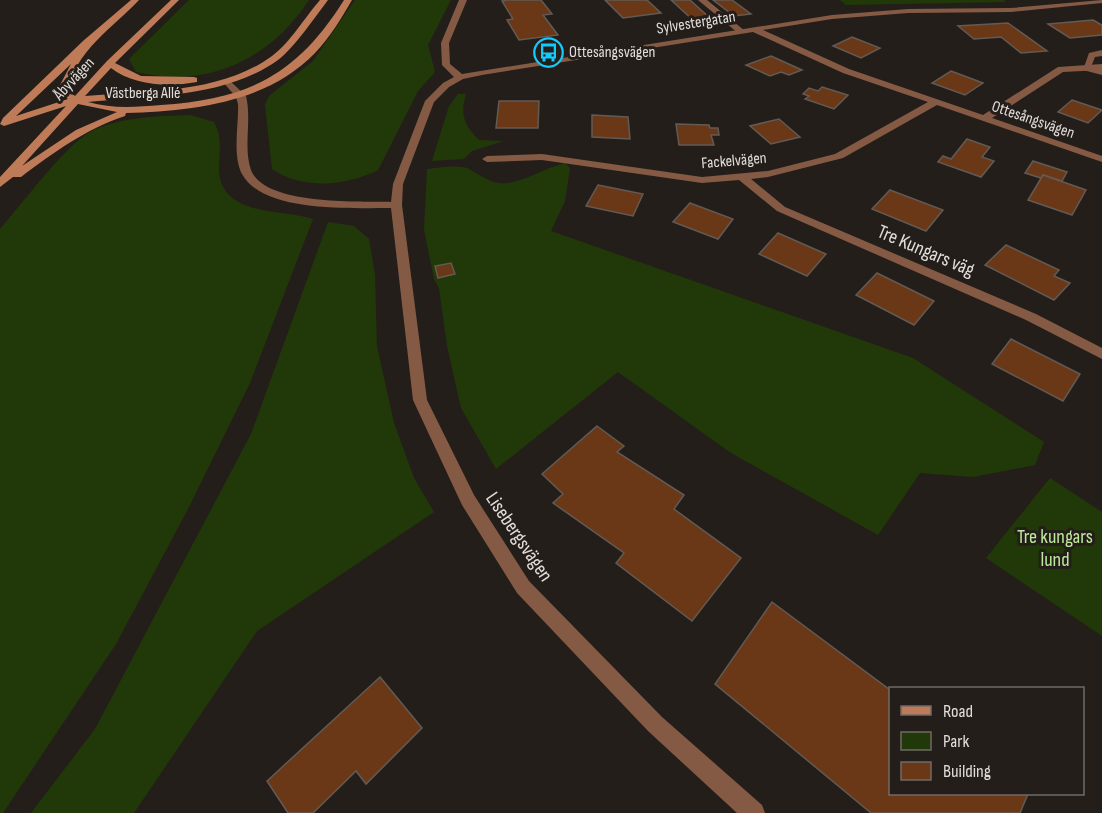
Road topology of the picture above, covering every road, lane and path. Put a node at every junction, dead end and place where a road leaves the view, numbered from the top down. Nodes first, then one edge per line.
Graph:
1 (135, 0) edge
2 (175, 0) edge
3 (324, 0) edge
4 (348, 0) edge
5 (463, 0) edge
6 (702, 0) edge
7 (1094, 2) edge
8 (754, 29) junction
9 (741, 31) junction
10 (86, 43) junction
11 (1102, 53) edge
12 (110, 63) junction
13 (1102, 67) edge
14 (1086, 68) junction
15 (482, 72) joint
16 (1102, 72) edge
17 (460, 77) junction
18 (228, 81) junction
19 (241, 96) junction
20 (74, 100) junction
21 (934, 103) junction
22 (138, 110) junction
23 (983, 119) junction
24 (2, 125) edge
25 (487, 159) dead end
26 (1102, 159) edge
27 (741, 176) junction
28 (0, 186) edge
29 (396, 205) junction
30 (1102, 354) edge
31 (754, 813) edge

1 - 10 street, Åbyvägen
2 - 12 street, Åbyvägen
3 - 18 street, Västberga Allé
4 - 19 street, Västberga Allé
5 - 17 street
6 - 9 street
7 - 8 street, Sylvestergatan
8 - 9 street, Sylvestergatan
8 - 21 street, Ottesångsvägen
9 - 15 street, Sylvestergatan
10 - 20 street
10 - 24 street, Åbyvägen
11 - 14 street
12 - 18 street
12 - 20 street, Åbyvägen
13 - 14 street
14 - 16 street
14 - 23 street
15 - 17 street, Lisebergsvägen
17 - 29 street, Lisebergsvägen
18 - 19 street
18 - 20 street, Västberga Allé
19 - 22 street, Västberga Allé
19 - 29 street
20 - 22 street, Västberga Allé
20 - 24 street
20 - 28 street, Åbyvägen
21 - 23 street, Ottesångsvägen
21 - 27 street, Fackelvägen
22 - 28 street
23 - 26 street, Ottesångsvägen
25 - 27 street, Fackelvägen
27 - 30 street, Tre Kungars väg
29 - 31 street, Lisebergsvägen

